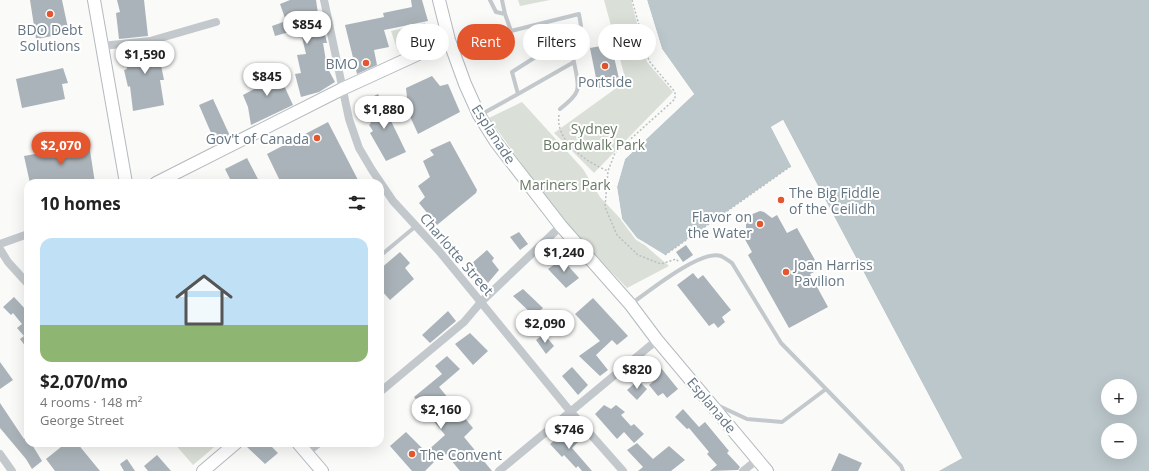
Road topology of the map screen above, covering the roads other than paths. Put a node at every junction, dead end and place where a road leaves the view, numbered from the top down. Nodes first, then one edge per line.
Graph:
1 (94, 0) edge
2 (324, 0) edge
3 (440, 0) edge
4 (490, 0) edge
5 (502, 0) edge
6 (505, 14) junction
7 (216, 22) dead end
8 (445, 24) edge
9 (539, 24) edge
10 (581, 24) edge
11 (523, 28) edge
12 (449, 40) edge
13 (102, 46) junction
14 (405, 60) edge
15 (531, 60) edge
16 (574, 62) joint
17 (342, 89) junction
18 (518, 94) junction
19 (560, 109) road end
20 (479, 115) junction
21 (125, 179) edge
22 (164, 179) edge
23 (378, 179) edge
24 (384, 188) edge
25 (416, 226) junction
26 (561, 226) junction
27 (24, 235) edge
28 (0, 244) edge
29 (0, 248) edge
30 (384, 253) edge
31 (24, 280) edge
32 (481, 302) junction
33 (630, 304) junction
34 (657, 340) junction
35 (826, 388) junction
36 (384, 389) edge
37 (707, 400) junction
38 (570, 411) junction
39 (231, 447) edge
40 (301, 447) edge
41 (314, 447) edge
42 (306, 453) junction
43 (0, 454) edge
44 (758, 459) junction
45 (12, 471) edge
46 (203, 471) edge
47 (322, 471) edge
48 (499, 471) edge
49 (622, 471) edge
50 (743, 471) edge
51 (767, 471) edge
52 (903, 471) edge

1 - 13 street
2 - 17 street, Charlotte Street
3 - 8 street, Esplanade
4 - 6 lane
5 - 6 lane
6 - 11 lane
7 - 13 street
9 - 10 lane
12 - 20 street, Esplanade
13 - 21 street
14 - 17 street
15 - 18 lane
16 - 18 lane
16 - 19 lane
17 - 22 street
17 - 23 street, Charlotte Street
18 - 20 lane
20 - 26 street, Esplanade
24 - 25 street, Charlotte Street
25 - 30 lane
25 - 32 street, Charlotte Street
26 - 32 street
26 - 33 street, Esplanade
27 - 28 street
29 - 31 street
32 - 36 street
32 - 38 street, Charlotte Street
33 - 34 street, Esplanade
33 - 35 lane
34 - 37 street, Esplanade
34 - 38 street
35 - 37 lane
35 - 52 lane
37 - 44 street, Esplanade
38 - 48 street
38 - 49 street, Charlotte Street
39 - 46 street
40 - 42 street
41 - 42 street
42 - 47 street
43 - 45 street
44 - 50 street
44 - 51 street, Esplanade

